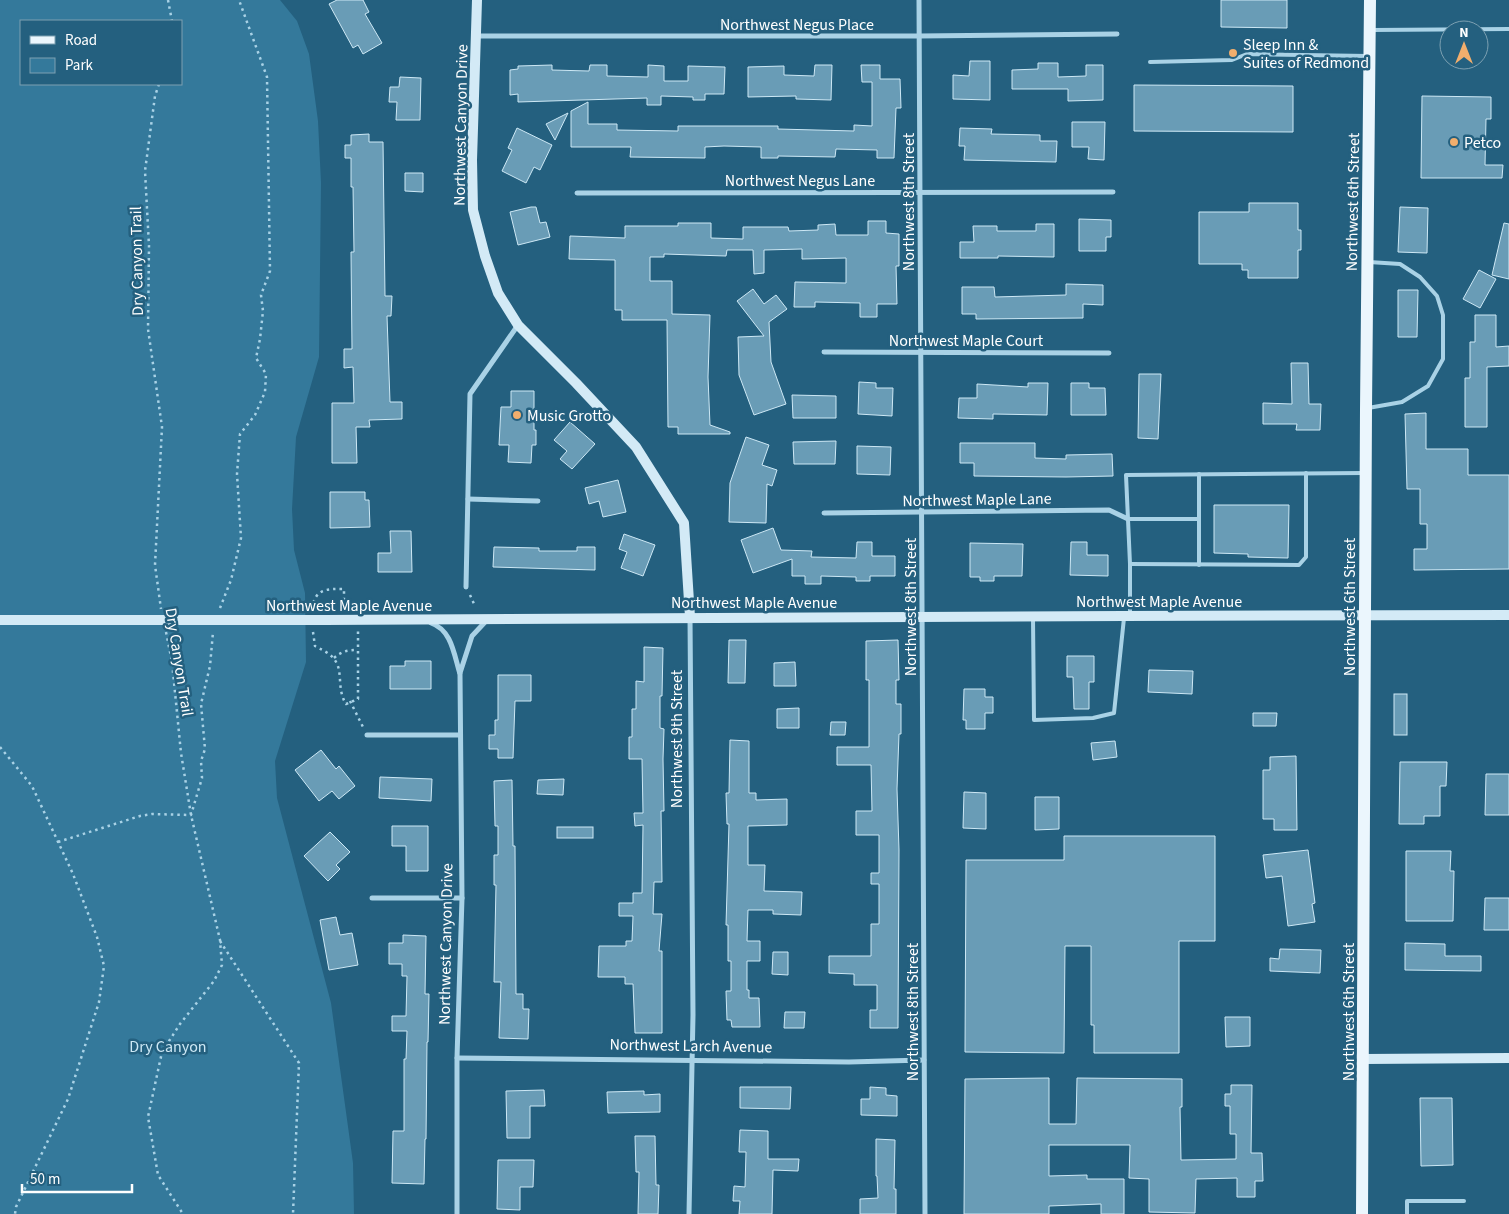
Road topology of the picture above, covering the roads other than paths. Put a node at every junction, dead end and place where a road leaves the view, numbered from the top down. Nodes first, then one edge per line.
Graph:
1 (477, 0) edge
2 (919, 0) edge
3 (1370, 0) edge
4 (1509, 29) edge
5 (1370, 30) junction
6 (1117, 34) dead end
7 (477, 36) junction
8 (919, 36) junction
9 (1370, 56) junction
10 (1150, 62) dead end
11 (920, 192) junction
12 (1113, 192) dead end
13 (577, 193) dead end
14 (1368, 261) junction
15 (518, 325) junction
16 (824, 352) dead end
17 (921, 352) junction
18 (1109, 353) dead end
19 (1366, 409) junction
20 (1306, 473) junction
21 (1367, 473) junction
22 (1200, 474) junction
23 (468, 498) junction
24 (538, 500) dead end
25 (824, 512) dead end
26 (922, 512) junction
27 (1128, 519) junction
28 (1199, 519) junction
29 (1130, 564) junction
30 (1199, 565) junction
31 (466, 587) road end
32 (922, 616) junction
33 (1033, 616) junction
34 (1127, 616) junction
35 (1365, 616) junction
36 (1509, 616) edge
37 (690, 617) junction
38 (484, 619) junction
39 (0, 620) edge
40 (423, 620) junction
41 (460, 674) junction
42 (367, 735) road end
43 (460, 736) junction
44 (372, 898) dead end
45 (462, 898) junction
46 (457, 1058) junction
47 (1509, 1058) edge
48 (692, 1060) junction
49 (924, 1060) junction
50 (1364, 1060) junction
51 (1464, 1201) dead end
52 (457, 1214) edge
53 (689, 1214) edge
54 (925, 1214) edge
55 (1362, 1214) edge
56 (1407, 1214) edge

1 - 7 main road, Northwest Canyon Drive
2 - 8 street, Northwest 8th Street
3 - 5 main road, Northwest 6th Street
4 - 5 lane
5 - 9 main road, Northwest 6th Street
6 - 8 street, Northwest Negus Place
7 - 8 street, Northwest Negus Place
7 - 15 main road, Northwest Canyon Drive
8 - 11 street, Northwest 8th Street
9 - 10 lane
9 - 14 main road, Northwest 6th Street
11 - 12 street, Northwest Negus Lane
11 - 13 street, Northwest Negus Lane
11 - 17 street, Northwest 8th Street
14 - 19 main road, Northwest 6th Street
14 - 19 lane
15 - 23 street
15 - 37 main road, Northwest 9th Street
16 - 17 street, Northwest Maple Court
17 - 18 street, Northwest Maple Court
17 - 26 street, Northwest 8th Street
19 - 21 main road, Northwest 6th Street
20 - 21 lane
20 - 22 lane
20 - 30 lane
21 - 35 main road, Northwest 6th Street
22 - 27 lane
22 - 28 lane
23 - 24 street
23 - 31 street
25 - 26 street, Northwest Maple Lane
26 - 27 street, Northwest Maple Lane
26 - 32 street, Northwest 8th Street
27 - 28 lane
27 - 29 lane
28 - 30 lane
29 - 30 lane
29 - 34 lane
32 - 33 main road, Northwest Maple Avenue
32 - 37 main road, Northwest Maple Avenue
32 - 49 street, Northwest 8th Street
33 - 34 main road, Northwest Maple Avenue
33 - 34 lane
34 - 35 main road, Northwest Maple Avenue
35 - 36 main road, Northwest Maple Avenue
35 - 50 main road, Northwest 6th Street
37 - 38 main road, Northwest Maple Avenue
37 - 48 street, Northwest 9th Street
38 - 40 main road, Northwest Maple Avenue
38 - 41 street, Northwest Canyon Drive
39 - 40 main road, Northwest Maple Avenue, bridge
40 - 41 street, Northwest Canyon Drive
41 - 43 street, Northwest Canyon Drive
42 - 43 street
43 - 45 street, Northwest Canyon Drive
44 - 45 street
45 - 46 street, Northwest Canyon Drive
46 - 48 street, Northwest Larch Avenue
46 - 52 street, Northwest Canyon Drive
47 - 50 main road
48 - 49 street, Northwest Larch Avenue
48 - 53 street, Northwest 9th Street
49 - 54 street, Northwest 8th Street
50 - 55 main road, Northwest 6th Street
51 - 56 lane

